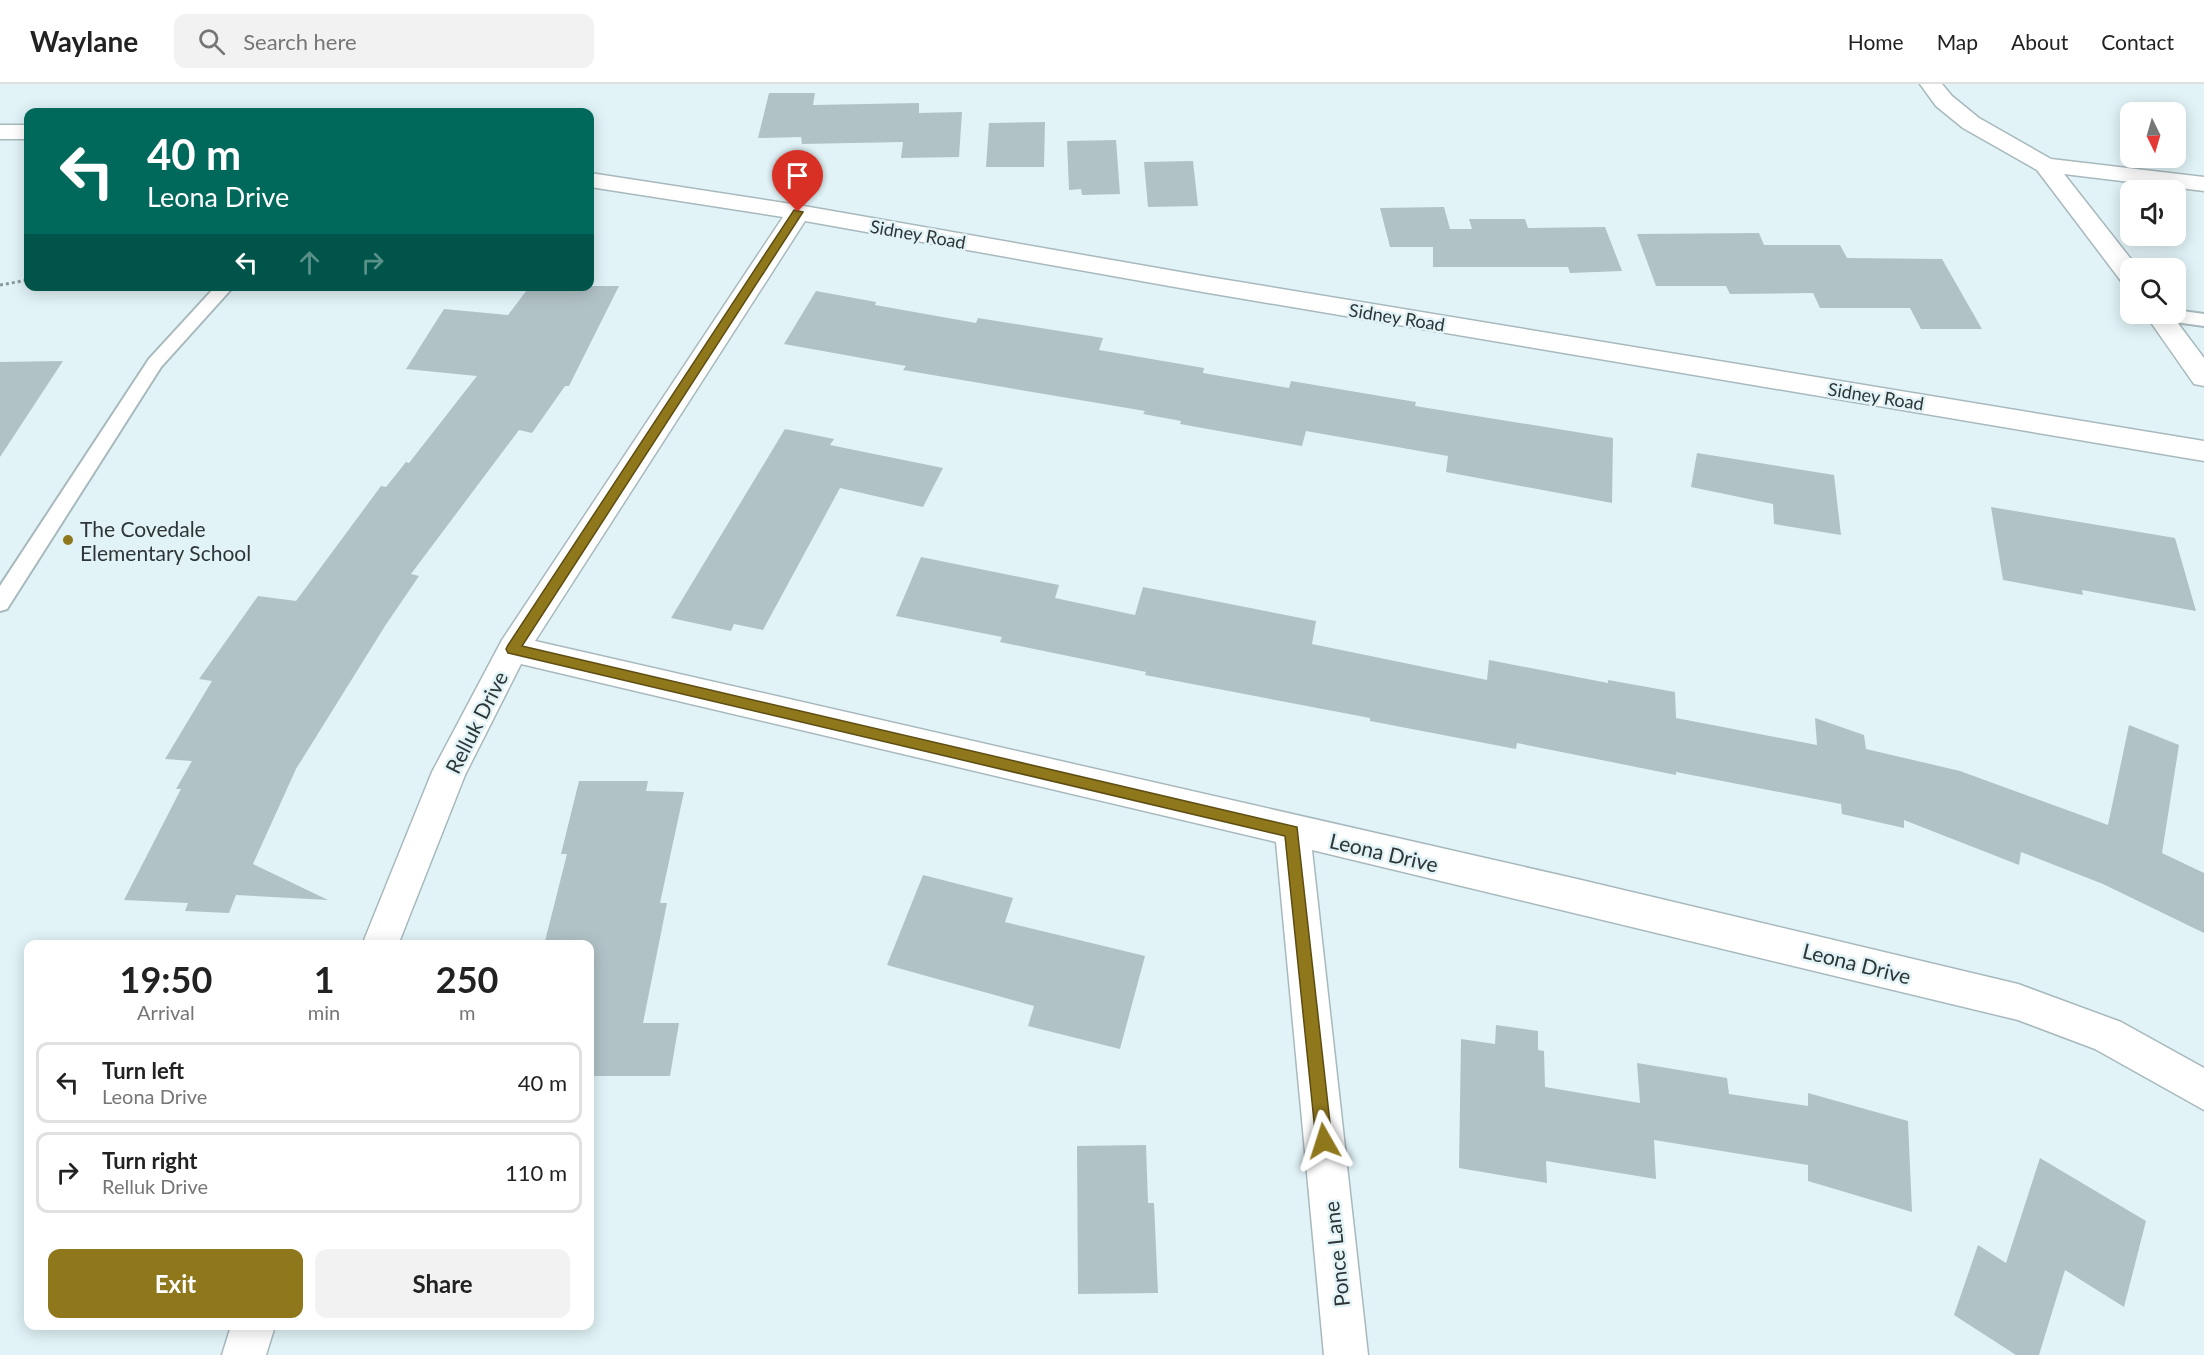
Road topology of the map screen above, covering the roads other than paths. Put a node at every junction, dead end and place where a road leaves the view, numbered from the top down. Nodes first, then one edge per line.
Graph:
1 (1931, 84) edge
2 (0, 132) edge
3 (24, 132) edge
4 (2045, 165) junction
5 (594, 181) edge
6 (2204, 184) edge
7 (798, 212) junction
8 (2120, 262) edge
9 (221, 291) edge
10 (2186, 318) edge
11 (2204, 320) edge
12 (2166, 324) edge
13 (2204, 377) edge
14 (2204, 451) edge
15 (0, 603) edge
16 (513, 649) junction
17 (1292, 831) junction
18 (382, 940) edge
19 (2204, 1090) edge
20 (252, 1330) edge
21 (243, 1355) edge
22 (1346, 1355) edge

1 - 4 street
2 - 3 street
4 - 6 street
4 - 8 street
5 - 7 street, Sidney Road
7 - 14 street, Sidney Road
7 - 16 street, Relluk Drive
9 - 15 lane
10 - 11 lane
12 - 13 street
16 - 17 street, Leona Drive
16 - 18 street, Relluk Drive
17 - 19 street, Leona Drive
17 - 22 street, Ponce Lane
20 - 21 street

